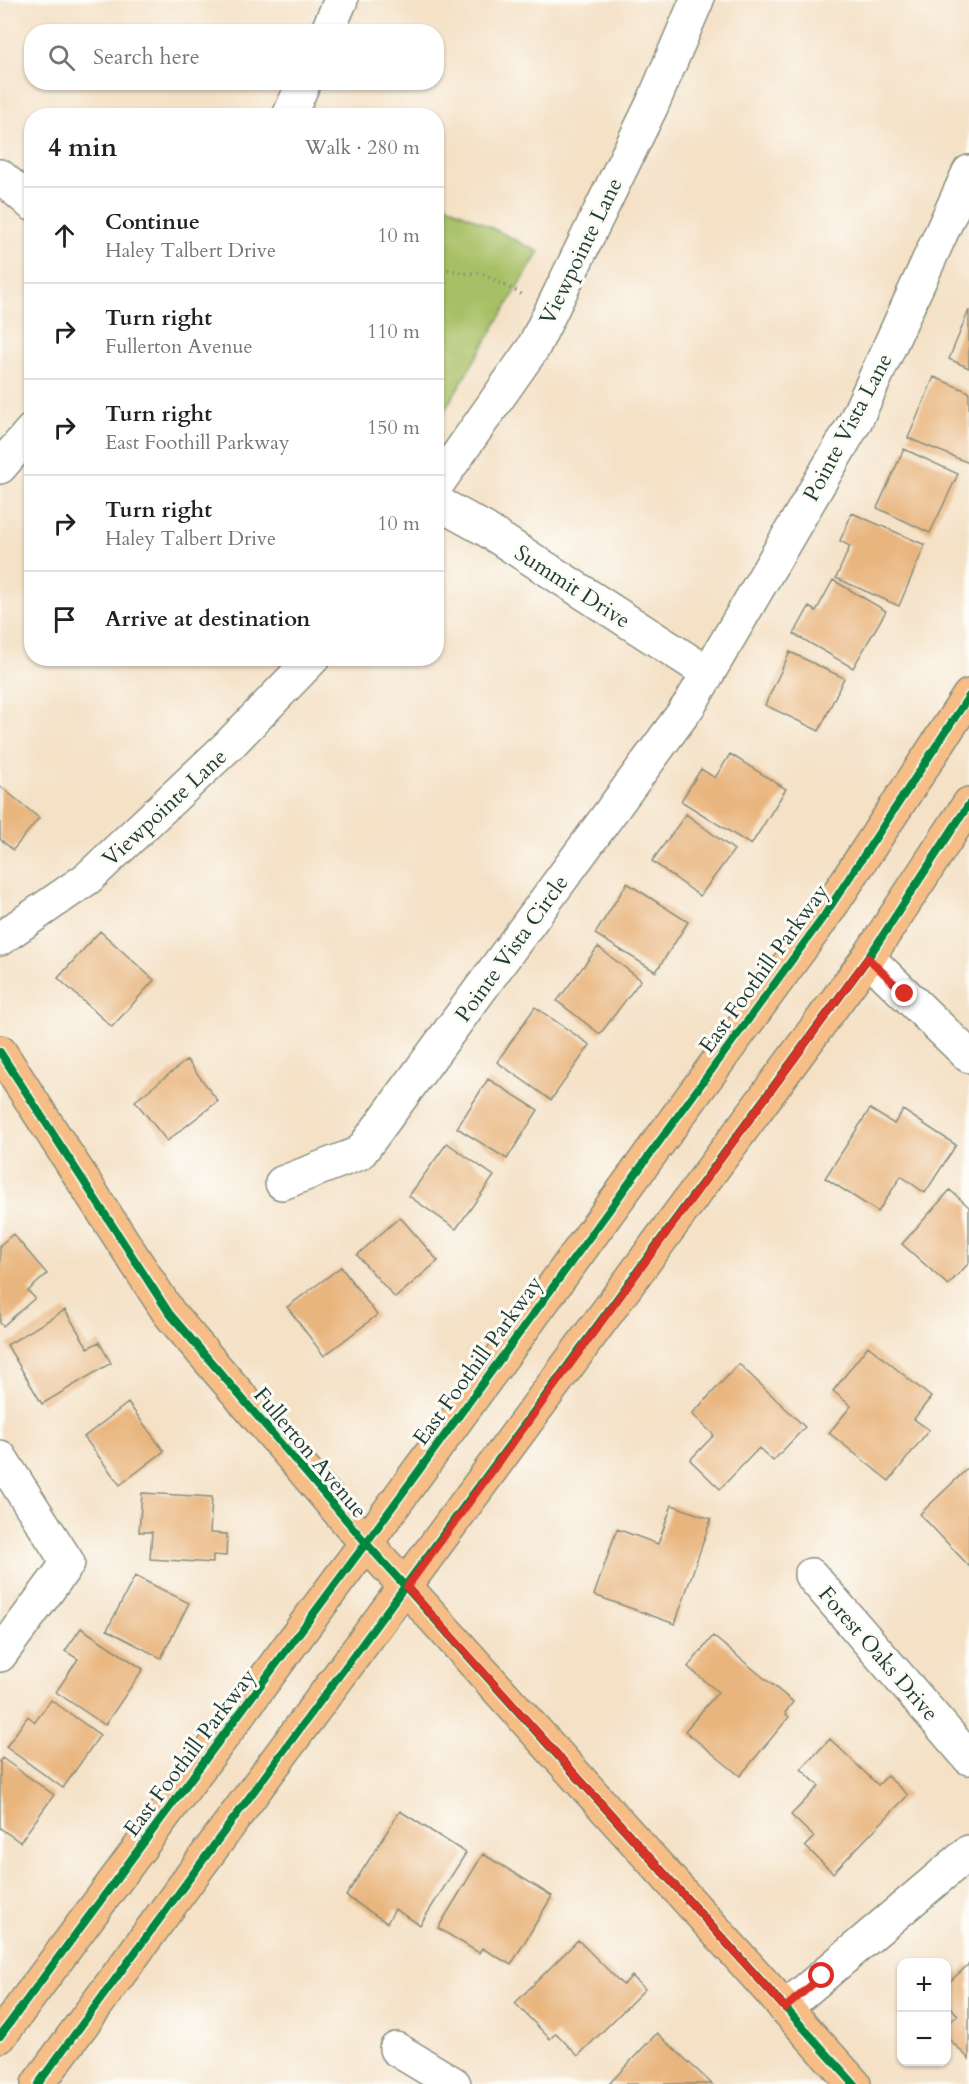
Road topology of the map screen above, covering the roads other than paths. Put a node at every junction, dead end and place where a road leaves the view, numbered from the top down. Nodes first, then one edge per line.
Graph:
1 (341, 0) edge
2 (697, 0) edge
3 (330, 24) edge
4 (300, 90) edge
5 (293, 108) edge
6 (969, 172) edge
7 (0, 176) edge
8 (24, 197) edge
9 (24, 439) edge
10 (0, 467) edge
11 (444, 475) edge
12 (444, 507) edge
13 (305, 666) edge
14 (708, 673) junction
15 (969, 696) edge
16 (969, 804) edge
17 (0, 939) edge
18 (868, 958) junction
19 (0, 1052) edge
20 (969, 1056) edge
21 (282, 1183) dead end
22 (0, 1457) edge
23 (366, 1544) junction
24 (812, 1575) dead end
25 (407, 1587) junction
26 (0, 1655) edge
27 (969, 1758) edge
28 (969, 1852) edge
29 (785, 2008) junction
30 (0, 2036) edge
31 (396, 2049) dead end
32 (38, 2084) edge
33 (453, 2084) edge
34 (854, 2084) edge

1 - 3 street
2 - 11 street, Viewpointe Lane
4 - 5 street
6 - 14 street, Pointe Vista Lane
7 - 8 street
9 - 10 street
12 - 14 street, Summit Drive
13 - 17 street, Viewpointe Lane
14 - 21 street, Pointe Vista Circle
15 - 23 main road, East Foothill Parkway
16 - 18 main road
18 - 20 street
18 - 25 main road
19 - 23 main road, Fullerton Avenue
22 - 26 street
23 - 25 main road, Fullerton Avenue
23 - 30 main road, East Foothill Parkway
24 - 27 street, Forest Oaks Drive
25 - 29 main road, Fullerton Avenue
25 - 32 main road
28 - 29 street
29 - 34 main road, Fullerton Avenue
31 - 33 street

